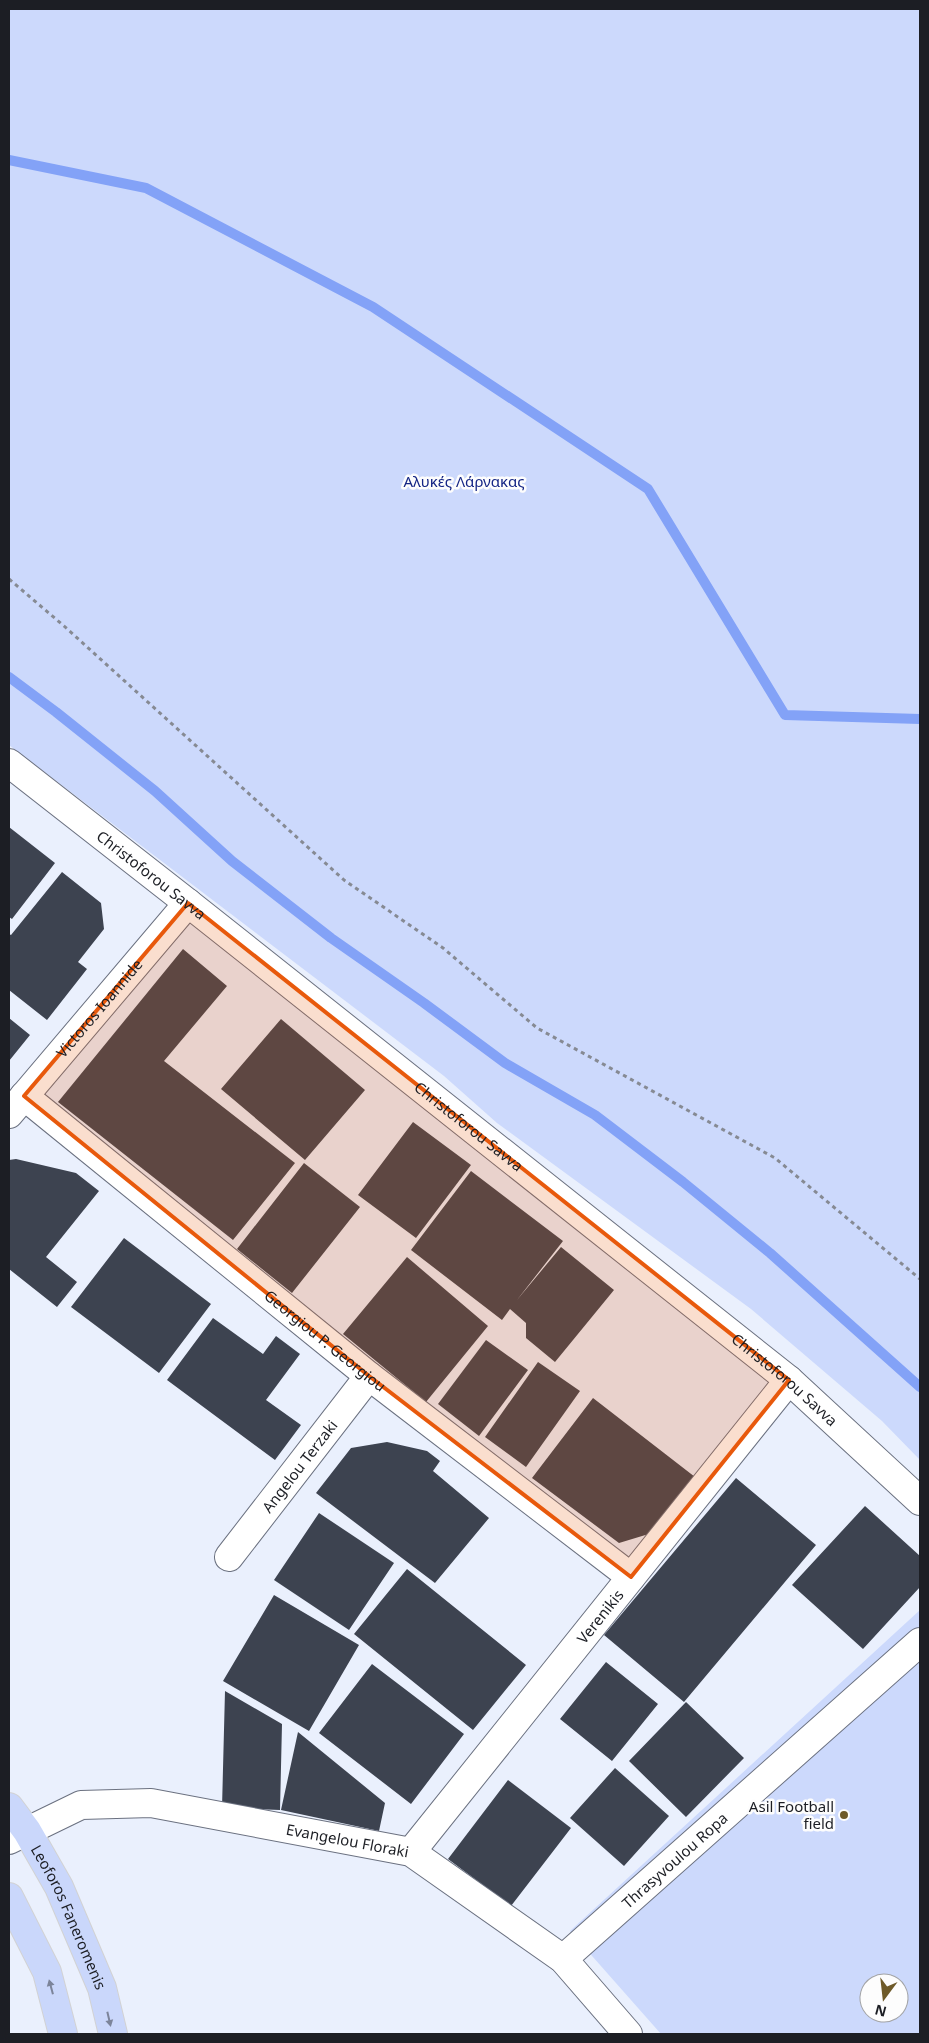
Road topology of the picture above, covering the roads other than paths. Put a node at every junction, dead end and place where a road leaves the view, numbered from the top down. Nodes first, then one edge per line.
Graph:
1 (9, 763) edge
2 (188, 903) junction
3 (16, 1105) edge
4 (370, 1376) junction
5 (789, 1380) junction
6 (920, 1501) edge
7 (229, 1557) dead end
8 (631, 1578) junction
9 (920, 1642) edge
10 (9, 1807) edge
11 (18, 1836) edge
12 (411, 1852) junction
13 (9, 1897) edge
14 (563, 1959) junction
15 (63, 2034) edge
16 (113, 2034) edge
17 (628, 2034) edge

1 - 2 street, Christoforou Savva
2 - 3 street, Victoros Ioannide
2 - 5 street, Christoforou Savva
3 - 4 street, Georgiou P. Georgiou
4 - 7 street, Angelou Terzaki
4 - 8 street, Georgiou P. Georgiou
5 - 6 street, Christoforou Savva
5 - 8 street, Verenikis
8 - 12 street, Verenikis
9 - 14 street, Thrasyvoulou Ropa
10 - 11 main road, Leoforos Faneromenis
11 - 12 street, Evangelou Floraki
11 -> 16 main road, Leoforos Faneromenis
12 - 14 street, Evangelou Floraki
15 -> 13 main road
14 - 17 street, Evangelou Floraki

